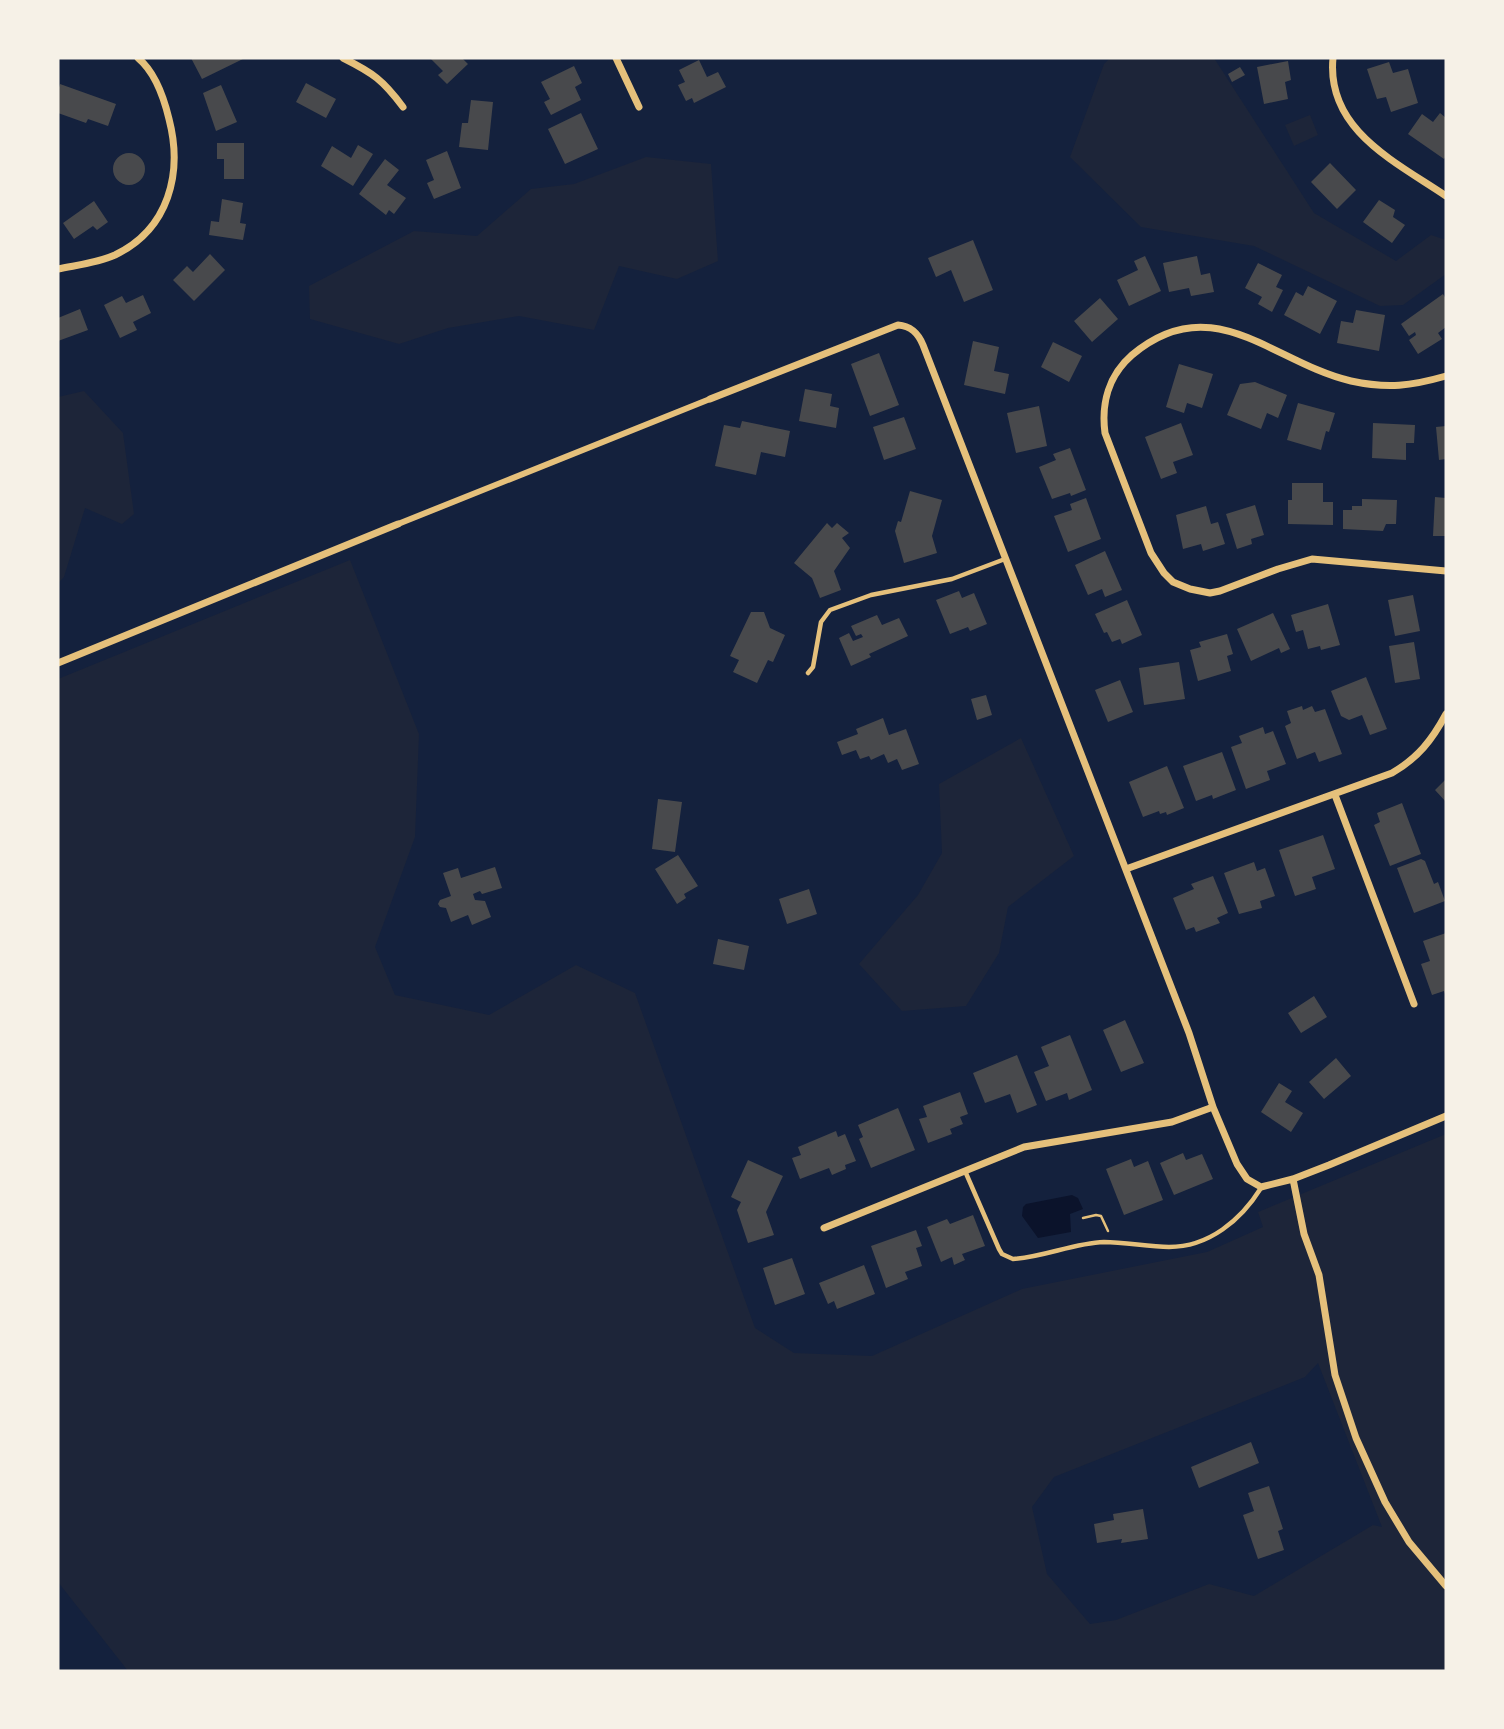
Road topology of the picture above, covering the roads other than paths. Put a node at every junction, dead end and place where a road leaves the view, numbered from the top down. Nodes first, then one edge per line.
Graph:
1 (138, 58) edge
2 (343, 58) edge
3 (616, 58) edge
4 (1333, 58) edge
5 (403, 107) dead end
6 (639, 107) dead end
7 (1446, 196) edge
8 (58, 269) edge
9 (1446, 376) edge
10 (710, 399) joint
11 (398, 524) joint
12 (1006, 558) junction
13 (1446, 571) edge
14 (58, 663) edge
15 (808, 673) dead end
16 (1446, 714) edge
17 (1335, 795) junction
18 (1126, 869) junction
19 (1414, 1004) dead end
20 (1213, 1108) junction
21 (1446, 1116) edge
22 (965, 1171) junction
23 (1293, 1179) junction
24 (1261, 1187) junction
25 (824, 1228) dead end
26 (1446, 1586) edge

1 - 8 street
2 - 5 street
3 - 6 street
4 - 7 street
9 - 13 street
10 - 11 street
10 - 12 street
11 - 14 street
12 - 15 lane
12 - 18 street
16 - 17 street
17 - 18 street
17 - 19 street
18 - 20 street
20 - 22 street
20 - 24 street
21 - 23 street
22 - 24 lane
22 - 25 street
23 - 24 street
23 - 26 street

